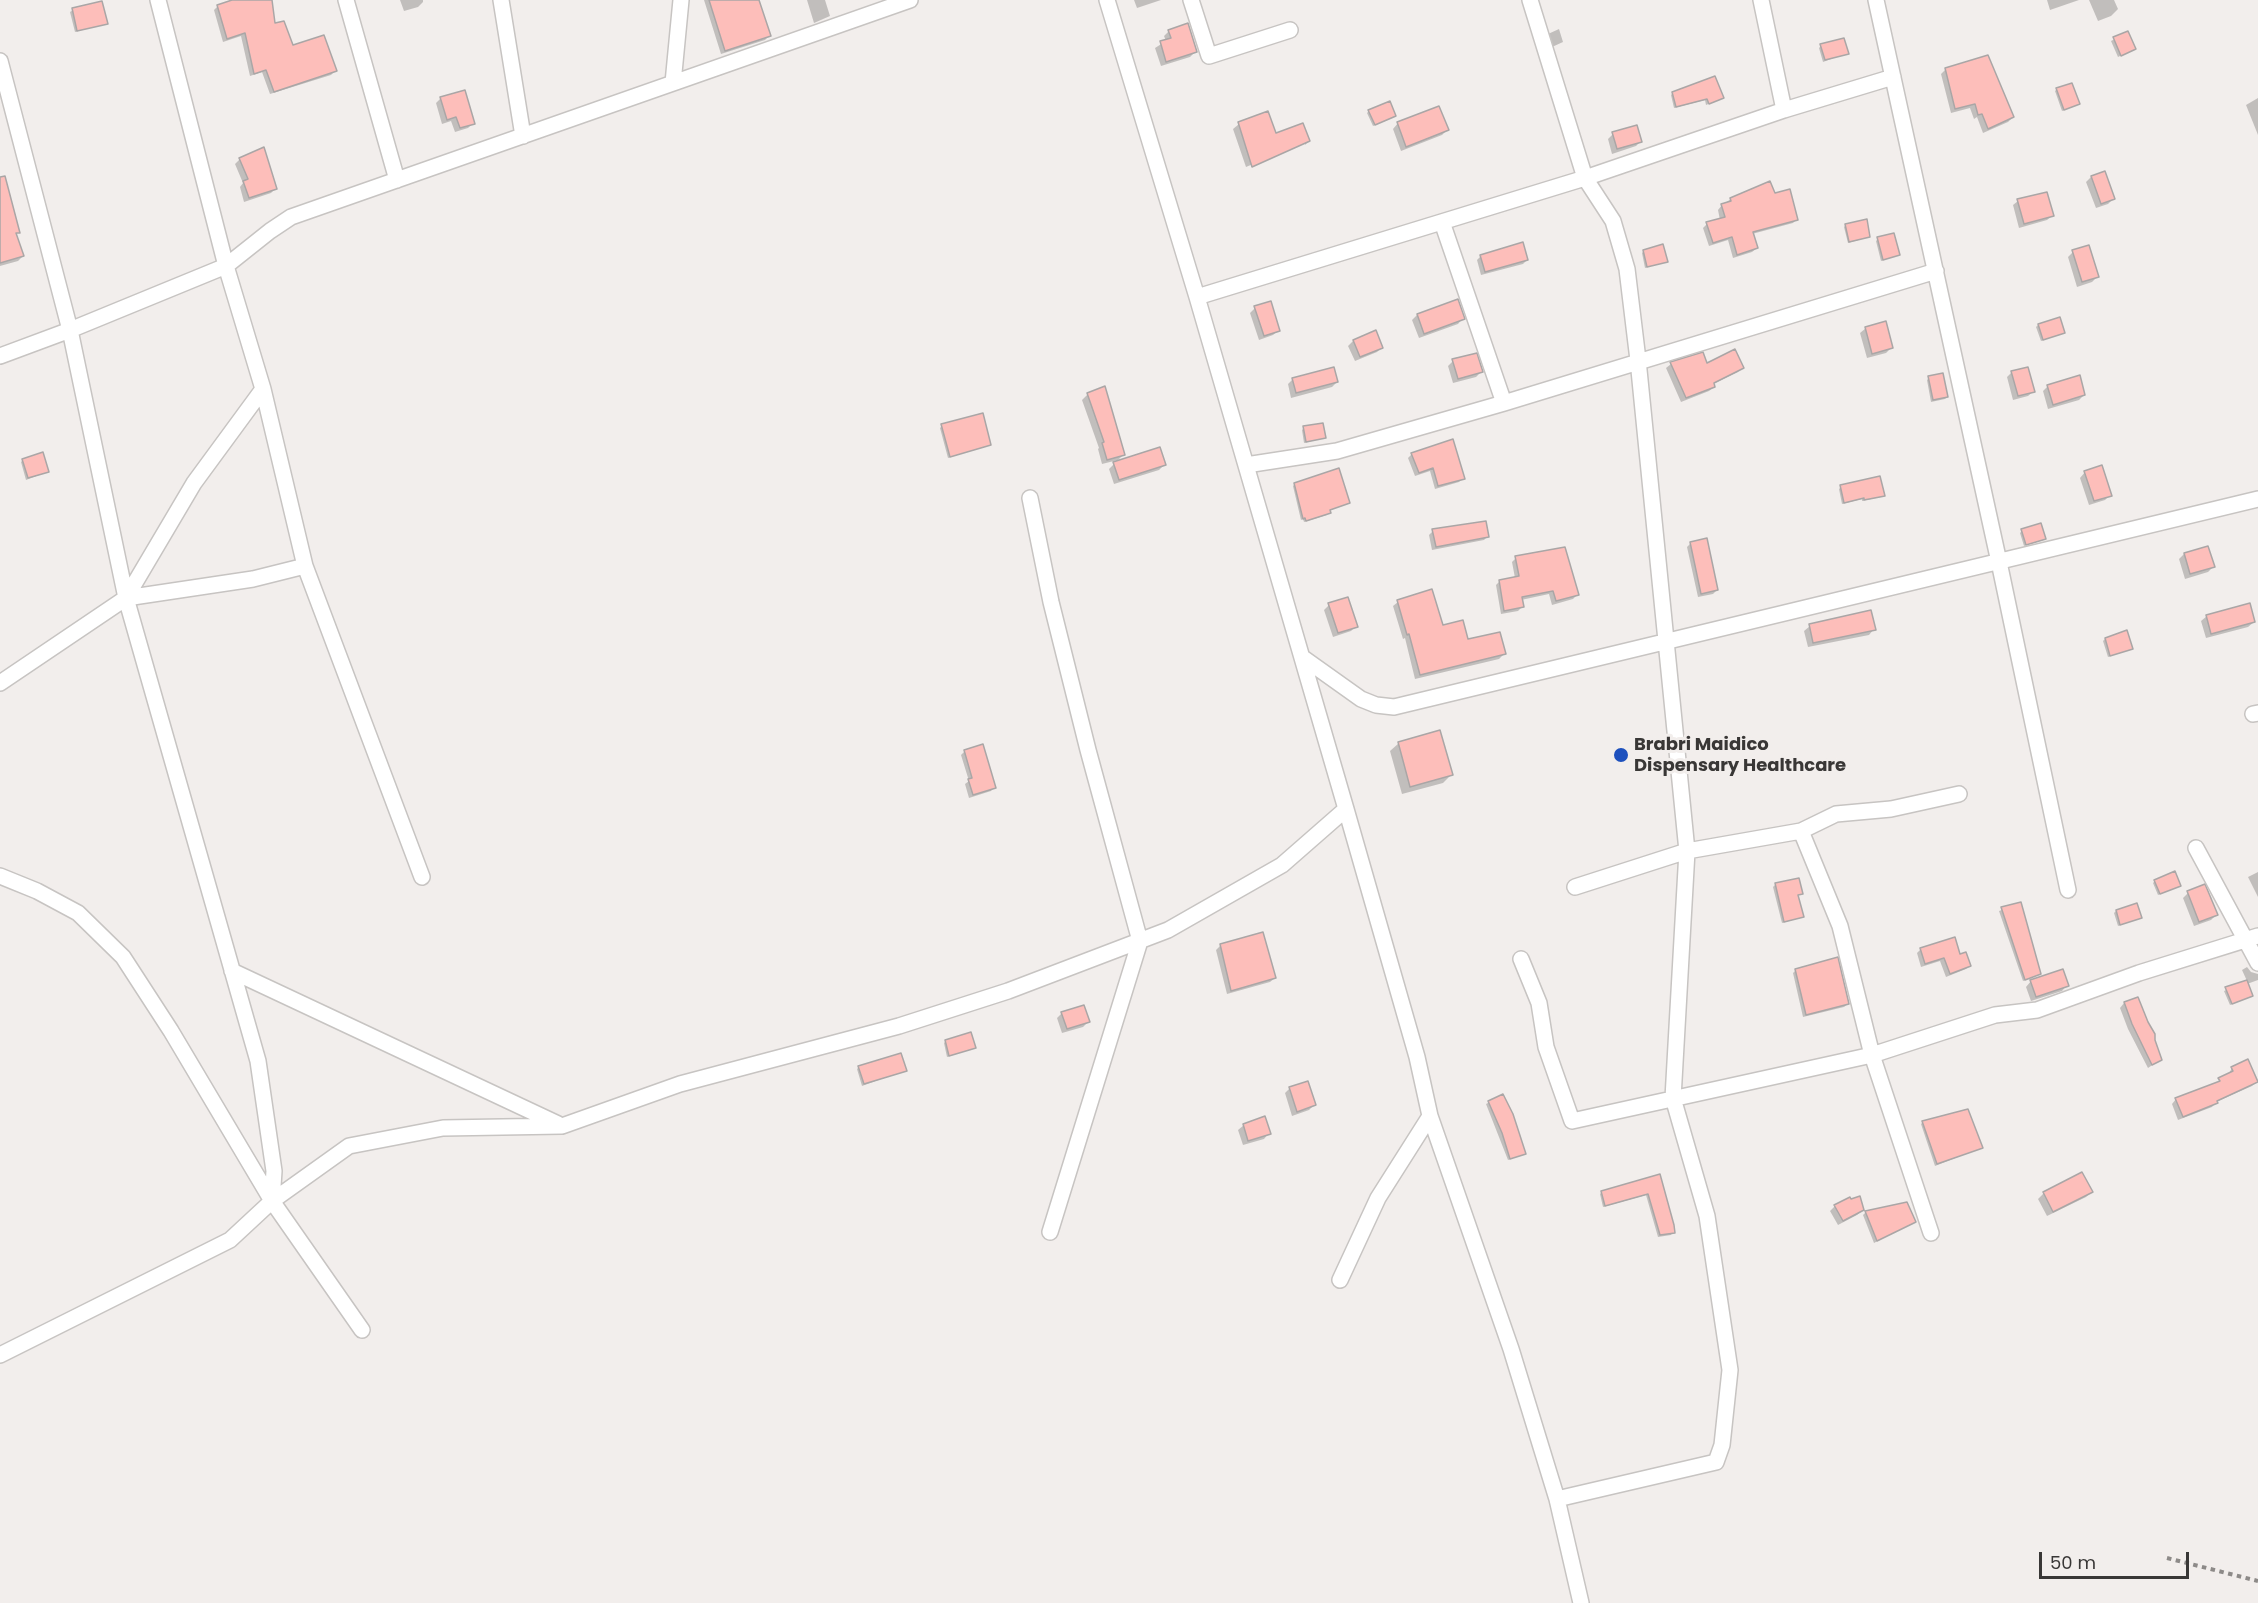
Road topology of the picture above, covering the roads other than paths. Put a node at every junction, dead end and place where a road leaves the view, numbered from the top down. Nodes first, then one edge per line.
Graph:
1 (158, 0) edge
2 (346, 0) edge
3 (501, 0) edge
4 (681, 0) edge
5 (910, 0) edge
6 (1107, 0) edge
7 (1191, 0) edge
8 (1530, 0) edge
9 (1761, 0) edge
10 (1876, 0) edge
11 (1290, 30) dead end
12 (0, 61) edge
13 (1893, 77) junction
14 (673, 83) junction
15 (1784, 110) junction
16 (523, 136) junction
17 (1585, 178) junction
18 (397, 180) junction
19 (1442, 222) junction
20 (226, 266) junction
21 (1936, 271) junction
22 (1197, 297) junction
23 (70, 330) junction
24 (0, 356) edge
25 (1638, 360) junction
26 (263, 389) junction
27 (1504, 403) junction
28 (1246, 465) junction
29 (1030, 498) dead end
30 (2258, 499) edge
31 (2000, 562) junction
32 (304, 566) junction
33 (126, 598) junction
34 (1666, 642) junction
35 (1302, 657) junction
36 (0, 683) edge
37 (1959, 794) dead end
38 (1346, 809) junction
39 (1801, 831) junction
40 (2196, 848) dead end
41 (1687, 851) junction
42 (0, 876) edge
43 (422, 876) dead end
44 (1575, 887) dead end
45 (2068, 890) dead end
46 (2252, 938) edge
47 (1140, 941) junction
48 (1521, 959) dead end
49 (2258, 963) edge
50 (232, 971) junction
51 (1872, 1055) junction
52 (1673, 1098) junction
53 (1430, 1116) junction
54 (562, 1126) junction
55 (272, 1201) junction
56 (1050, 1232) dead end
57 (1931, 1233) dead end
58 (1340, 1280) dead end
59 (362, 1330) dead end
60 (0, 1355) edge
61 (1557, 1499) junction
62 (1581, 1603) edge

1 - 20 street
2 - 18 street
3 - 16 street
4 - 14 street
5 - 14 street
6 - 22 street
7 - 11 street
8 - 17 street
9 - 15 street
10 - 13 street
12 - 23 street
13 - 15 street
13 - 21 street
14 - 16 street
15 - 17 street
16 - 18 street
17 - 19 street
17 - 25 street
18 - 20 street
19 - 22 street
19 - 27 street
20 - 23 street
20 - 26 street
21 - 25 street
21 - 31 street
22 - 28 street
23 - 24 street
23 - 33 street
25 - 27 street
25 - 34 street
26 - 32 street
26 - 33 street
27 - 28 street
28 - 35 street
29 - 47 street
30 - 31 street
31 - 34 street
31 - 45 street
32 - 33 street
32 - 43 street
33 - 36 street
33 - 50 street
34 - 35 street
34 - 41 street
35 - 38 street
37 - 39 street
38 - 47 street
38 - 53 street
39 - 41 street
39 - 51 street
40 - 46 street
41 - 44 street
41 - 52 street
42 - 55 street
46 - 49 street
46 - 51 street
47 - 54 street
47 - 56 street
48 - 52 street
50 - 54 street
50 - 55 street
51 - 52 street
51 - 57 street
52 - 61 street
53 - 58 street
53 - 61 street
54 - 55 street
55 - 59 street
55 - 60 street
61 - 62 street

